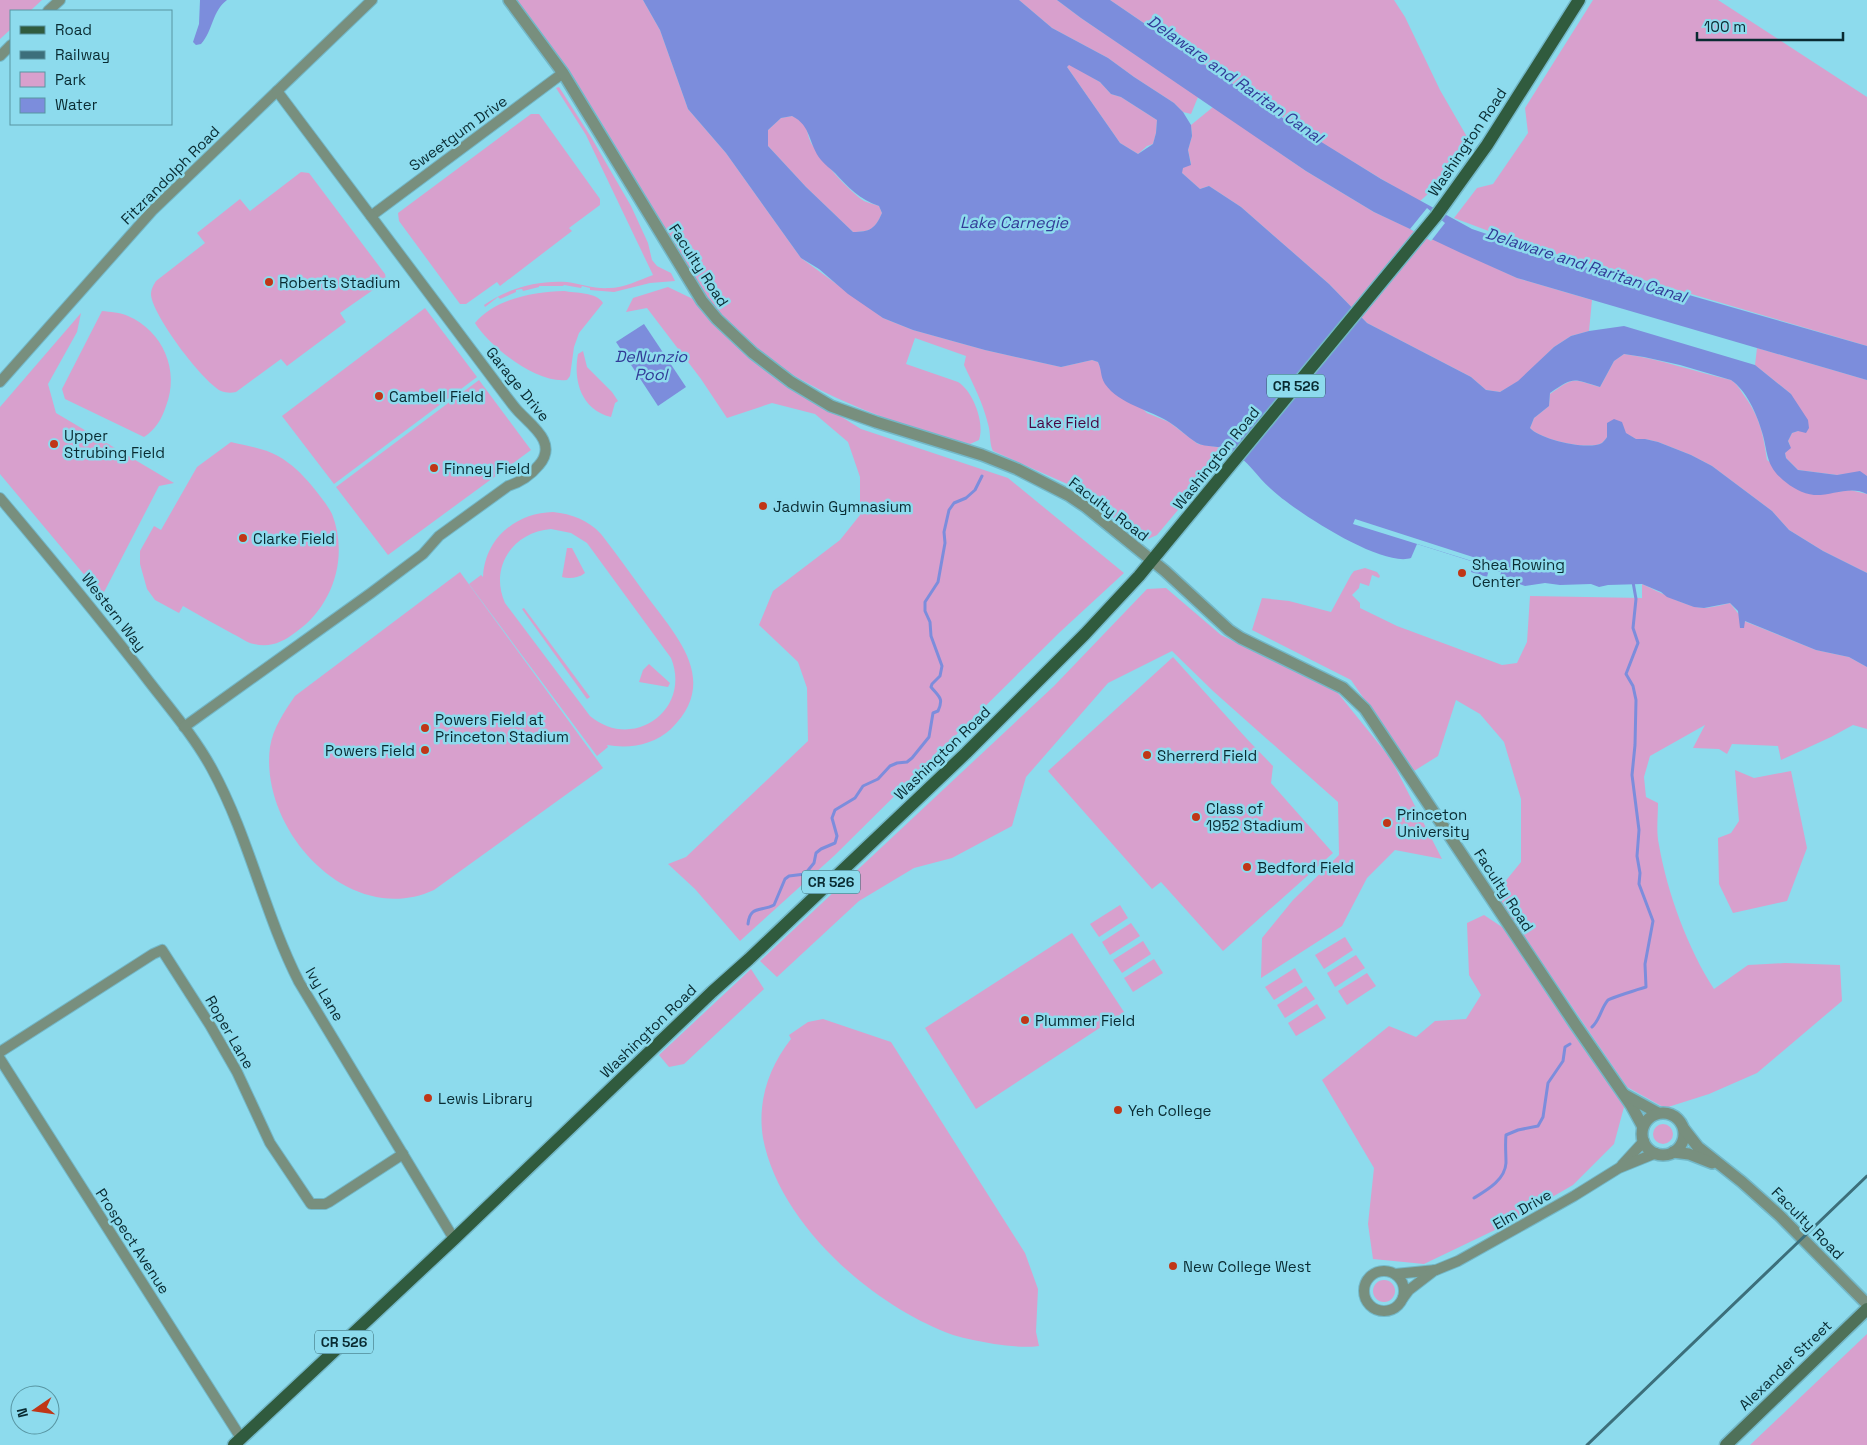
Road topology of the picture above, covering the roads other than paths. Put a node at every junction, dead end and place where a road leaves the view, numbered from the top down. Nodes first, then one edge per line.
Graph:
1 (60, 0) edge
2 (372, 0) edge
3 (508, 0) edge
4 (1579, 0) edge
5 (49, 10) edge
6 (10, 46) edge
7 (0, 56) edge
8 (563, 74) junction
9 (277, 91) junction
10 (371, 216) junction
11 (0, 382) edge
12 (0, 498) edge
13 (1152, 561) junction
14 (184, 728) junction
15 (200, 748) joint
16 (0, 1052) edge
17 (0, 1060) edge
18 (1624, 1094) junction
19 (1658, 1113) junction
20 (1643, 1127) junction
21 (1684, 1129) junction
22 (1644, 1141) junction
23 (1673, 1152) junction
24 (1656, 1153) junction
25 (403, 1154) junction
26 (1620, 1168) junction
27 (1723, 1168) junction
28 (454, 1239) junction
29 (1436, 1270) junction
30 (1395, 1274) junction
31 (1403, 1298) junction
32 (1867, 1304) edge
33 (1867, 1309) edge
34 (238, 1442) edge
35 (1726, 1445) edge

1 - 5 street
2 - 9 street, Fitzrandolph Road
3 - 8 street, Faculty Road
4 - 13 main road, Washington Road / CR 526
6 - 7 street
8 - 10 street, Sweetgum Drive
8 - 13 street, Faculty Road
9 - 10 street, Garage Drive
9 - 11 street, Fitzrandolph Road
10 - 14 street, Garage Drive
12 - 14 street, Western Way
13 - 18 street, Faculty Road
13 - 28 main road, Washington Road / CR 526
14 - 15 street, Western Way
15 - 25 street, Ivy Lane
16 - 25 street, Roper Lane
17 - 34 street, Prospect Avenue
18 - 19 street, Faculty Road
18 - 20 street, Faculty Road
19 - 20 street
19 - 21 street
20 - 22 street
21 - 23 street
21 - 27 street, Faculty Road
22 - 24 street
22 - 26 street, Elm Drive
23 - 24 street
23 - 27 street, Faculty Road
24 - 26 street, Elm Drive
25 - 28 street, Ivy Lane
26 - 29 street, Elm Drive
27 - 32 street, Faculty Road
28 - 34 main road, Washington Road / CR 526
29 - 30 street, Elm Drive
29 - 31 street, Elm Drive
30 - 31 street
30 - 31 street
33 - 35 main road, Alexander Street

